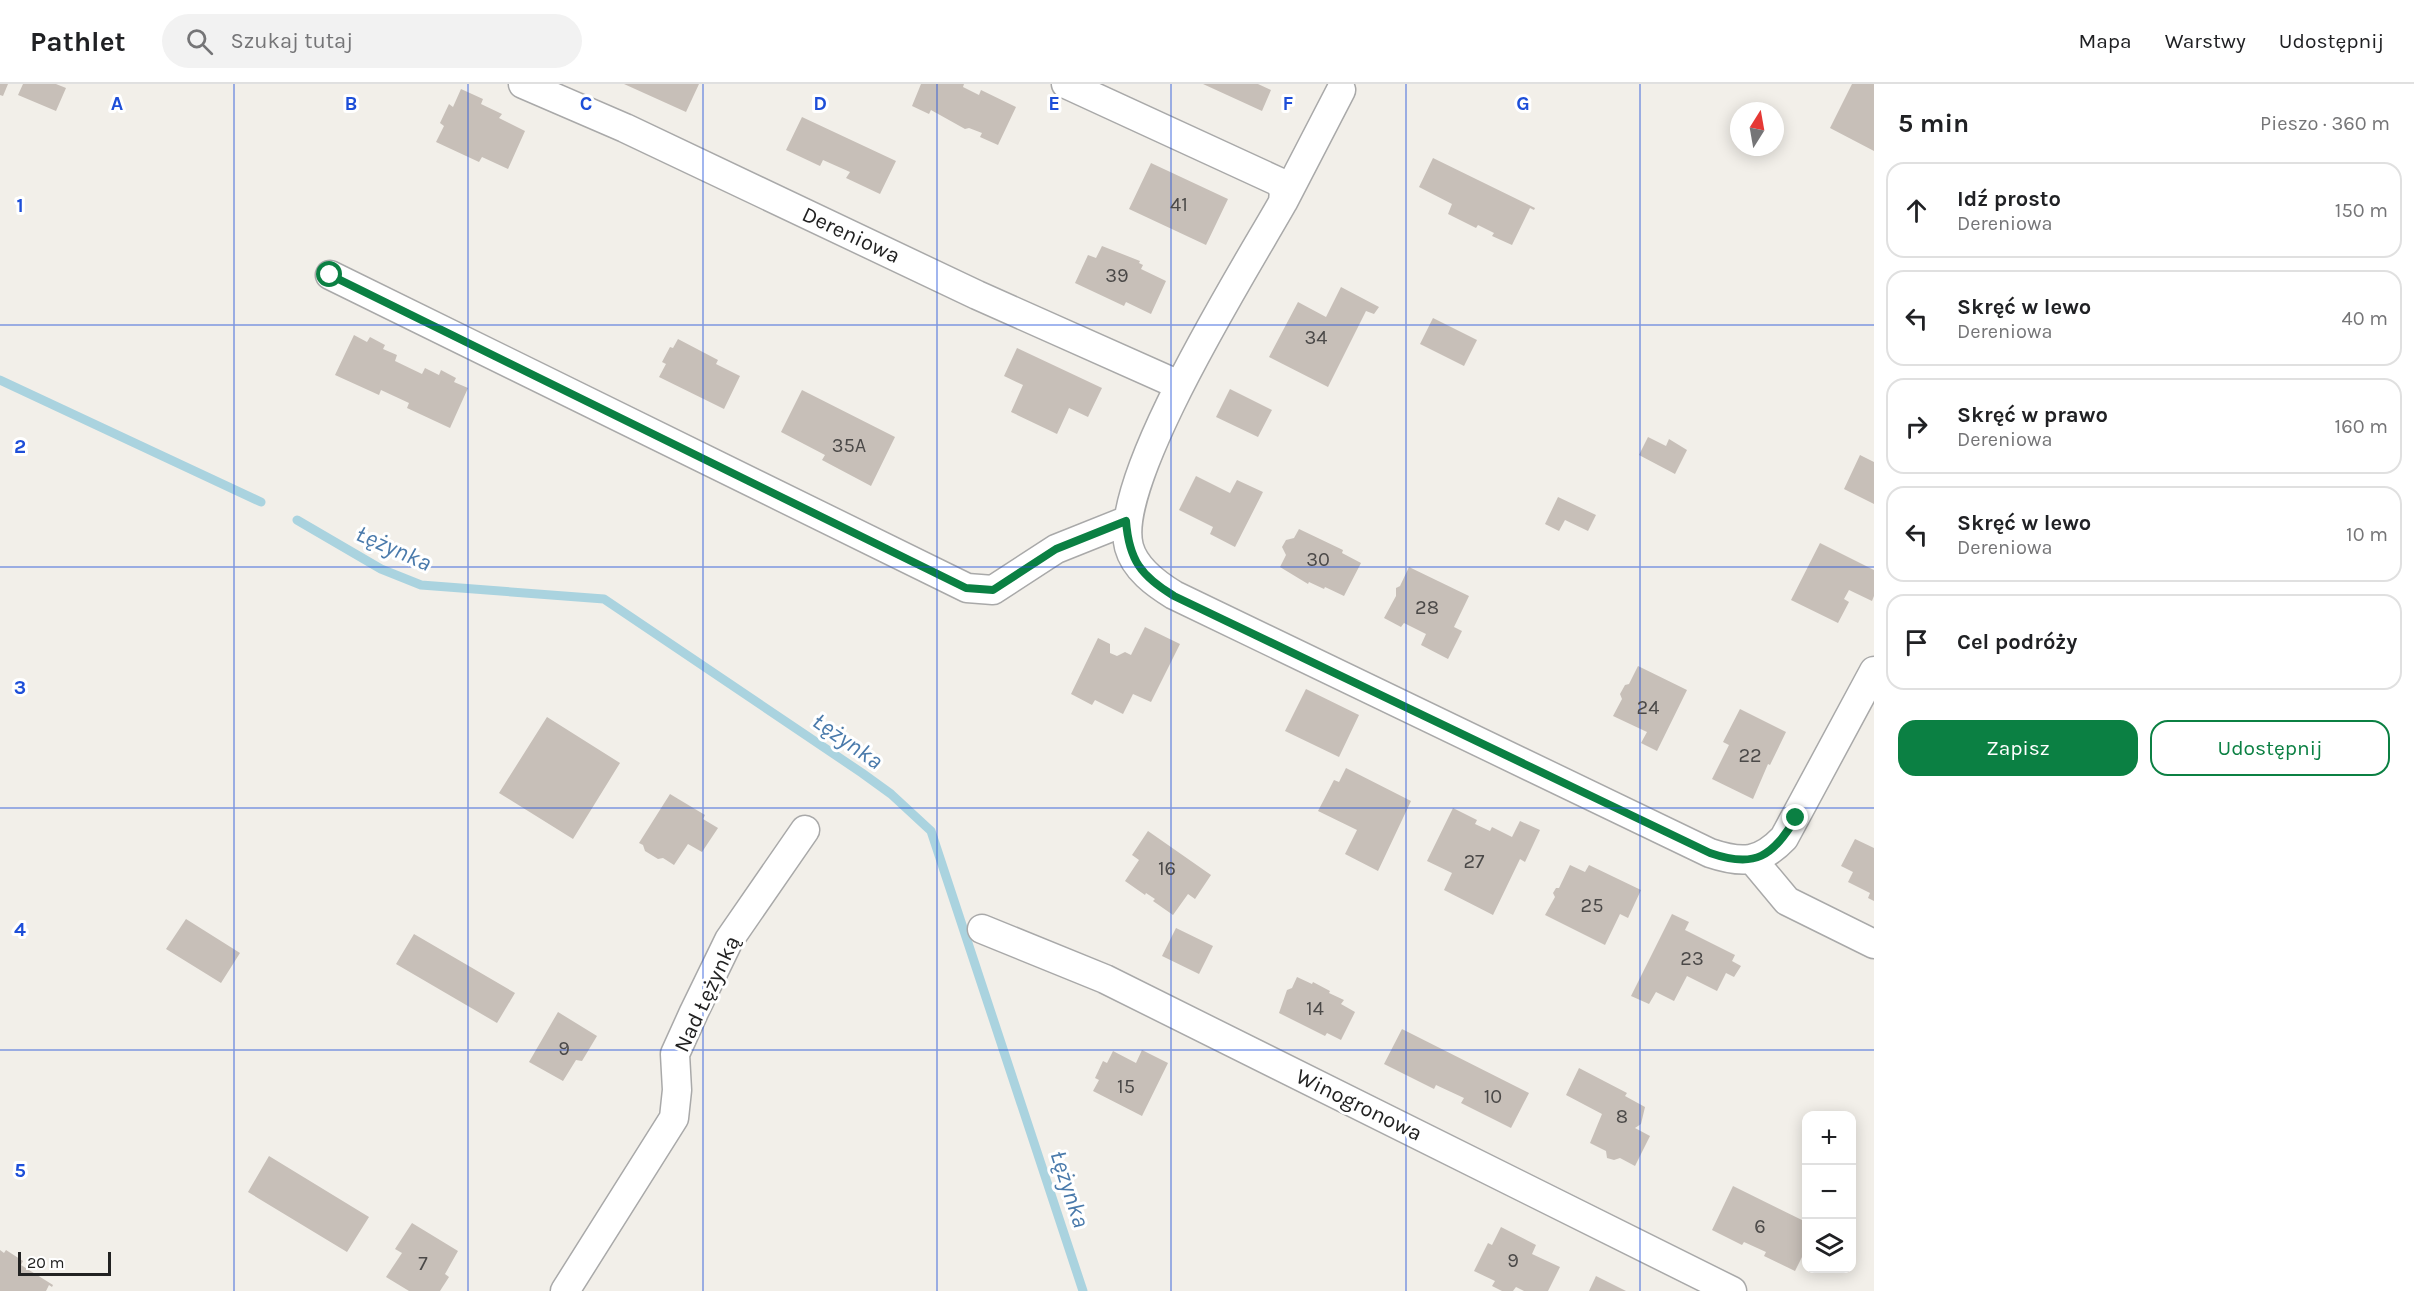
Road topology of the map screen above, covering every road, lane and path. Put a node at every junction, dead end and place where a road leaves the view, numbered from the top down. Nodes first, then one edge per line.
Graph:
1 (523, 84) edge
2 (1066, 84) edge
3 (1341, 90) dead end
4 (1283, 202) junction
5 (330, 275) dead end
6 (1179, 385) junction
7 (1126, 521) junction
8 (1874, 671) edge
9 (805, 830) dead end
10 (1752, 859) junction
11 (982, 929) dead end
12 (1874, 944) edge
13 (565, 1291) edge
14 (1732, 1291) edge

1 - 6 street, Dereniowa
2 - 4 street
3 - 4 street
4 - 6 street
5 - 7 street
6 - 7 street
7 - 10 street
8 - 10 street
9 - 13 street, Nad Łężynką
10 - 12 street
11 - 14 street, Winogronowa

